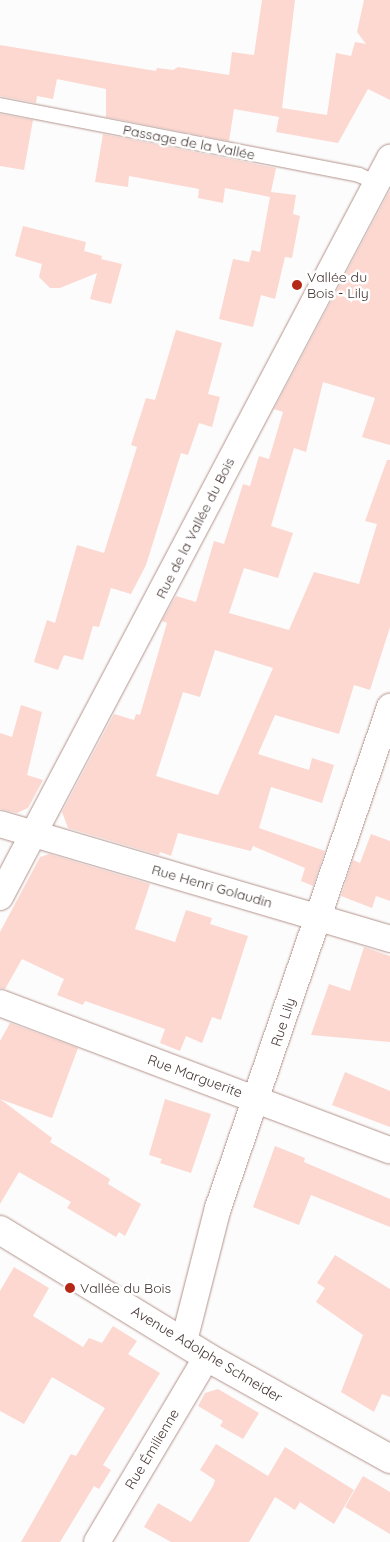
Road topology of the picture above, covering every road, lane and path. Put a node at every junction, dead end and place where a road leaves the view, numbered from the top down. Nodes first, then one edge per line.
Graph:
1 (0, 105) edge
2 (390, 158) edge
3 (377, 183) junction
4 (390, 707) edge
5 (0, 824) edge
6 (35, 833) junction
7 (0, 897) edge
8 (318, 916) junction
9 (390, 939) edge
10 (0, 1003) edge
11 (256, 1099) junction
12 (390, 1150) edge
13 (0, 1230) edge
14 (184, 1341) junction
15 (207, 1357) junction
16 (390, 1458) edge
17 (97, 1542) edge

1 - 3 lane, Passage de la Vallée
2 - 3 street, Rue de la Vallée du Bois
3 - 6 street, Rue de la Vallée du Bois
4 - 8 street, Rue Lily
5 - 6 street, Rue Henri Golaudin
6 - 7 street, Rue de la Vallée du Bois
6 - 8 street, Rue Henri Golaudin
8 - 9 street, Rue Henri Golaudin
8 - 11 street, Rue Lily
10 - 11 street, Rue Marguerite
11 - 12 street, Rue Marguerite
11 - 14 street, Rue Lily
13 - 14 street, Avenue Adolphe Schneider
14 - 15 street, Avenue Adolphe Schneider
15 - 16 street, Avenue Adolphe Schneider
15 - 17 street, Rue Émilienne

